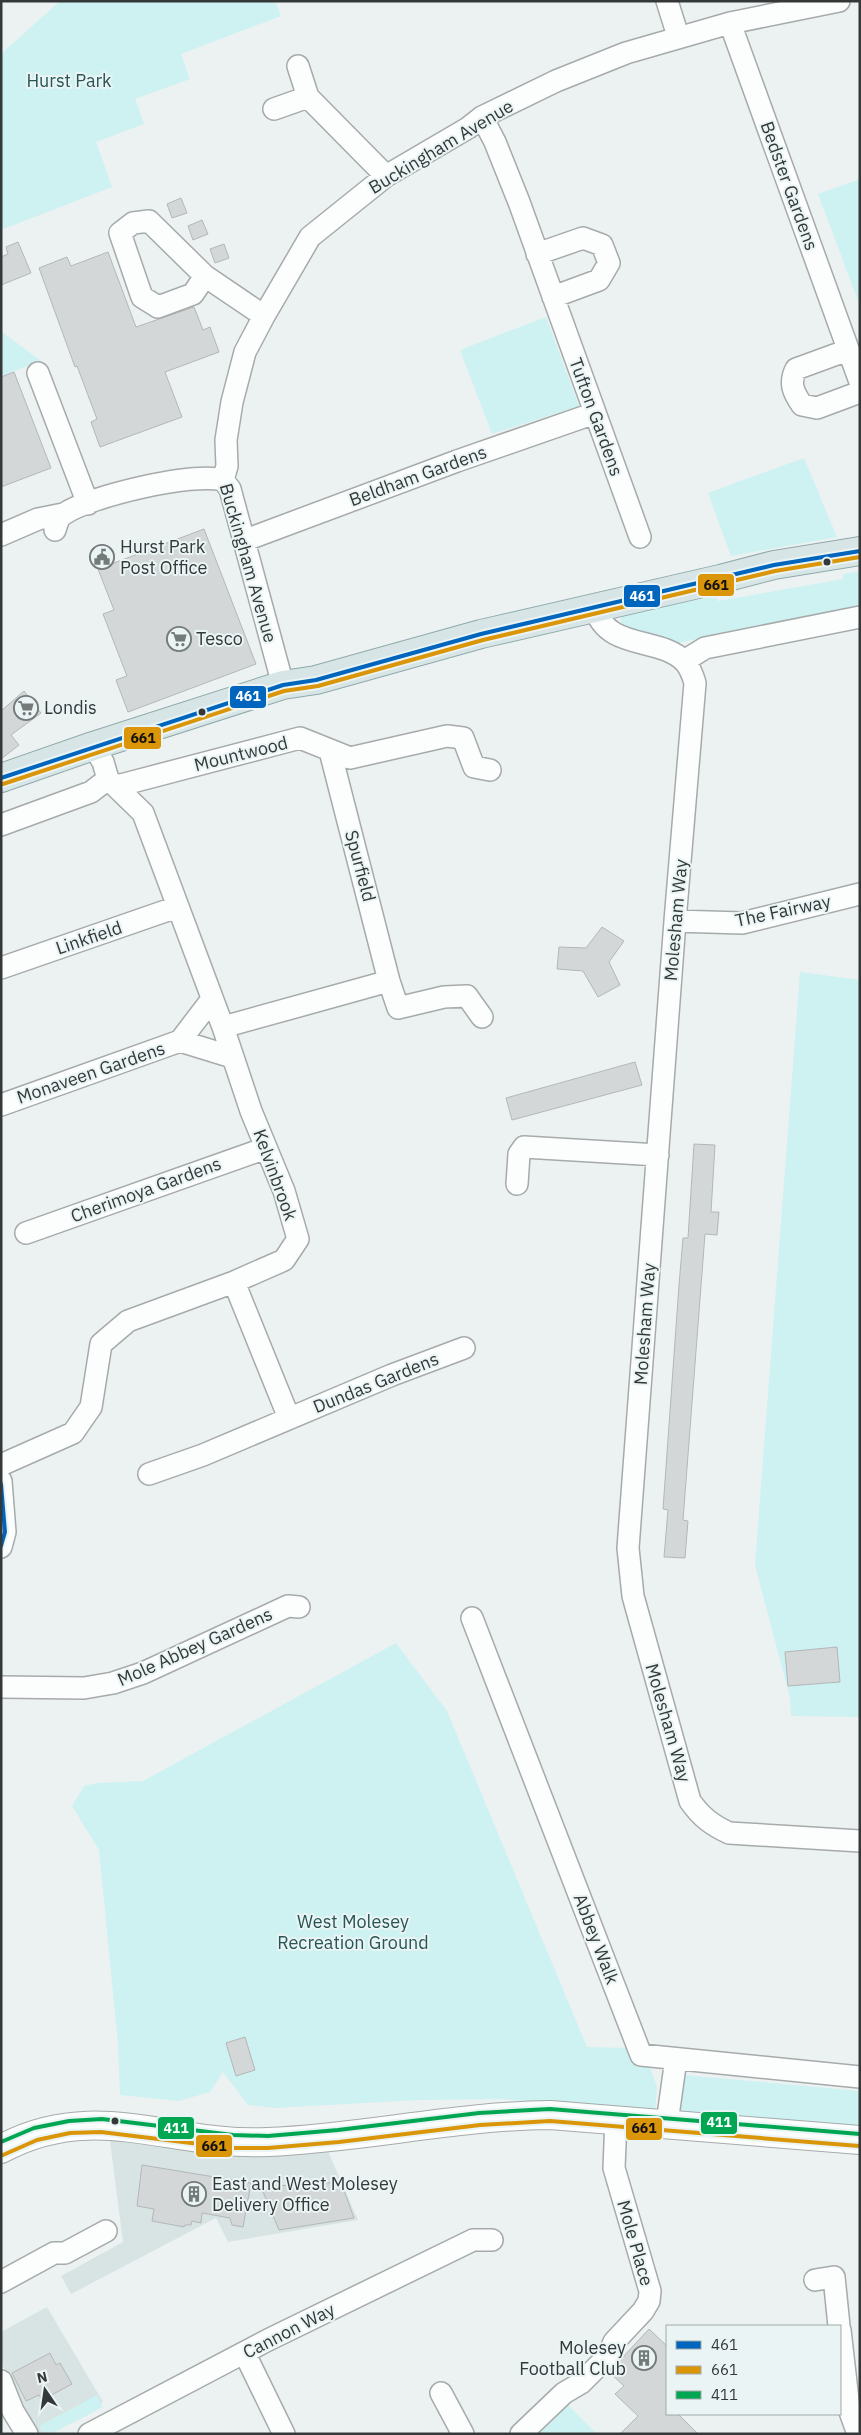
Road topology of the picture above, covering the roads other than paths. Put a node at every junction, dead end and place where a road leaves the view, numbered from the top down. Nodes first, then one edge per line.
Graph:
1 (667, 1) edge
2 (839, 1) edge
3 (730, 23) junction
4 (678, 36) junction
5 (298, 66) dead end
6 (308, 97) junction
7 (274, 109) dead end
8 (482, 118) junction
9 (386, 176) junction
10 (538, 254) junction
11 (205, 276) dead end
12 (553, 296) junction
13 (264, 316) junction
14 (848, 350) junction
15 (38, 373) dead end
16 (860, 382) edge
17 (860, 392) edge
18 (595, 413) junction
19 (223, 480) junction
20 (88, 504) junction
21 (1, 534) edge
22 (640, 537) dead end
23 (243, 541) junction
24 (860, 552) edge
25 (595, 608) junction
26 (860, 617) edge
27 (684, 661) junction
28 (283, 685) junction
29 (93, 746) junction
30 (330, 751) junction
31 (490, 770) dead end
32 (1, 778) edge
33 (113, 782) junction
34 (1, 825) edge
35 (860, 894) edge
36 (176, 908) junction
37 (675, 921) junction
38 (1, 968) edge
39 (389, 980) junction
40 (212, 999) junction
41 (482, 1017) dead end
42 (223, 1027) junction
43 (180, 1041) junction
44 (232, 1057) junction
45 (1, 1105) edge
46 (266, 1148) junction
47 (658, 1155) junction
48 (517, 1184) dead end
49 (26, 1233) dead end
50 (234, 1282) junction
51 (464, 1348) dead end
52 (289, 1418) junction
53 (1, 1465) edge
54 (149, 1474) dead end
55 (1, 1481) edge
56 (1, 1547) edge
57 (299, 1607) dead end
58 (472, 1618) dead end
59 (1, 1687) edge
60 (860, 1841) edge
61 (676, 2060) junction
62 (860, 2077) edge
63 (616, 2120) junction
64 (667, 2123) junction
65 (860, 2140) edge
66 (3, 2146) edge
67 (106, 2231) dead end
68 (492, 2240) dead end
69 (815, 2280) dead end
70 (1, 2282) edge
71 (839, 2325) edge
72 (841, 2339) edge
73 (246, 2354) junction
74 (1, 2381) edge
75 (441, 2393) dead end
76 (7, 2404) edge
77 (27, 2434) edge
78 (89, 2434) edge
79 (284, 2434) edge
80 (463, 2434) edge
81 (521, 2434) edge
82 (858, 2434) edge

1 - 4 street
2 - 3 street, Buckingham Avenue
3 - 4 street, Buckingham Avenue
3 - 14 street, Bedster Gardens
4 - 8 street, Buckingham Avenue
5 - 6 street
6 - 7 street
6 - 9 street
8 - 9 street, Buckingham Avenue
8 - 10 street, Tufton Gardens
9 - 13 street, Buckingham Avenue
10 - 12 street, Tufton Gardens
10 - 12 street
11 - 13 street
12 - 18 street, Tufton Gardens
13 - 19 street, Buckingham Avenue
14 - 16 street, Bedster Gardens
14 - 17 street
15 - 20 street
18 - 22 street, Tufton Gardens
18 - 23 street, Beldham Gardens
19 - 20 street
19 - 23 street, Buckingham Avenue
20 - 21 street
23 - 28 street, Buckingham Avenue
24 - 25 main road
25 - 27 street
25 - 28 main road
26 - 27 street
27 - 37 street, Molesham Way
28 - 29 main road
29 - 32 main road
29 - 33 street, Kelvinbrook
30 - 31 street, Mountwood
30 - 33 street, Mountwood
30 - 39 street, Spurfield
33 - 34 street
33 - 36 street, Kelvinbrook
35 - 37 street, The Fairway
36 - 38 street, Linkfield
36 - 40 street, Kelvinbrook
37 - 47 street, Molesham Way
39 - 41 street, Spurfield
39 - 42 street
40 - 42 street, Kelvinbrook
40 - 43 street, Monaveen Gardens
42 - 44 street, Kelvinbrook
43 - 44 street, Monaveen Gardens
43 - 45 street, Monaveen Gardens
44 - 46 street, Kelvinbrook
46 - 49 street, Cherimoya Gardens
46 - 50 street, Kelvinbrook
47 - 48 street
47 - 60 street, Molesham Way
50 - 52 street
50 - 53 street, Kelvinbrook
51 - 52 street, Dundas Gardens
52 - 54 street, Dundas Gardens
55 - 56 street
57 - 59 street, Mole Abbey Gardens
58 - 61 street, Abbey Walk
61 - 62 street, Abbey Walk
61 - 64 street
63 - 64 main road
63 - 66 main road
63 - 81 street, Mole Place
64 - 65 main road
67 - 70 street
68 - 73 street, Cannon Way
69 - 71 street
72 - 82 street
73 - 78 street, Cannon Way
73 - 79 street
74 - 76 street
75 - 80 street
76 - 77 street

